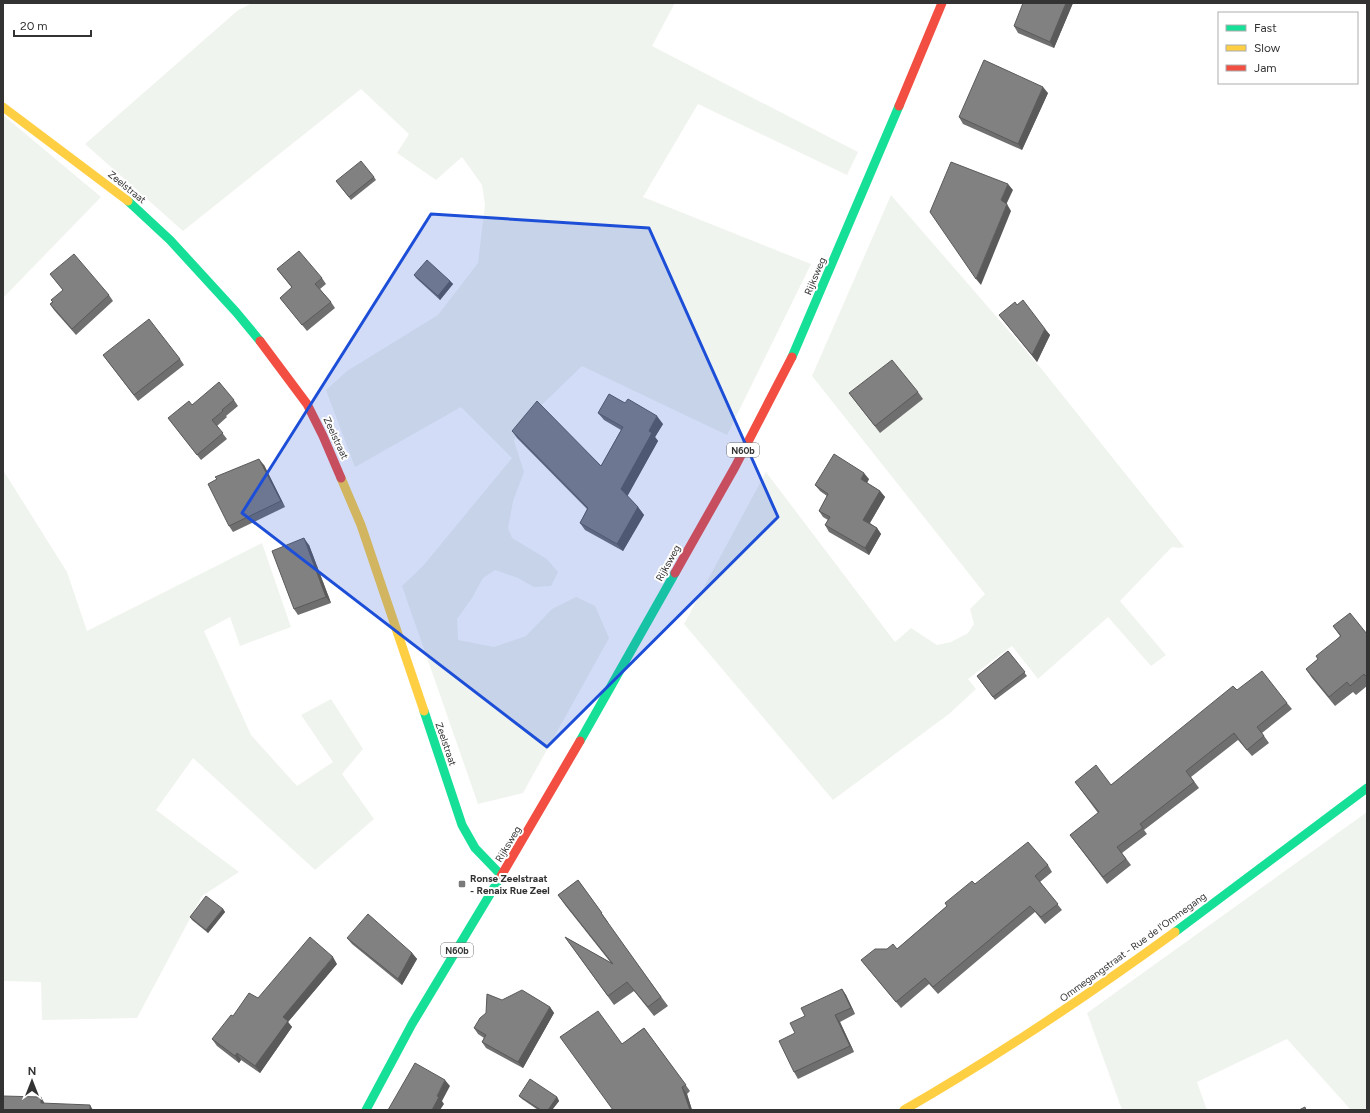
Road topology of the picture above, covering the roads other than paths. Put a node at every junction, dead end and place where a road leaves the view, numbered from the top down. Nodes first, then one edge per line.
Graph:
1 (942, 3) edge
2 (3, 107) edge
3 (1367, 788) edge
4 (502, 876) junction
5 (366, 1110) edge
6 (904, 1110) edge

1 - 4 main road, Rijksweg / N60b
2 - 4 main road, Zeelstraat
3 - 6 main road, Ommegangstraat - Rue de l'Ommegang
4 - 5 main road, Rijksweg / N60b

